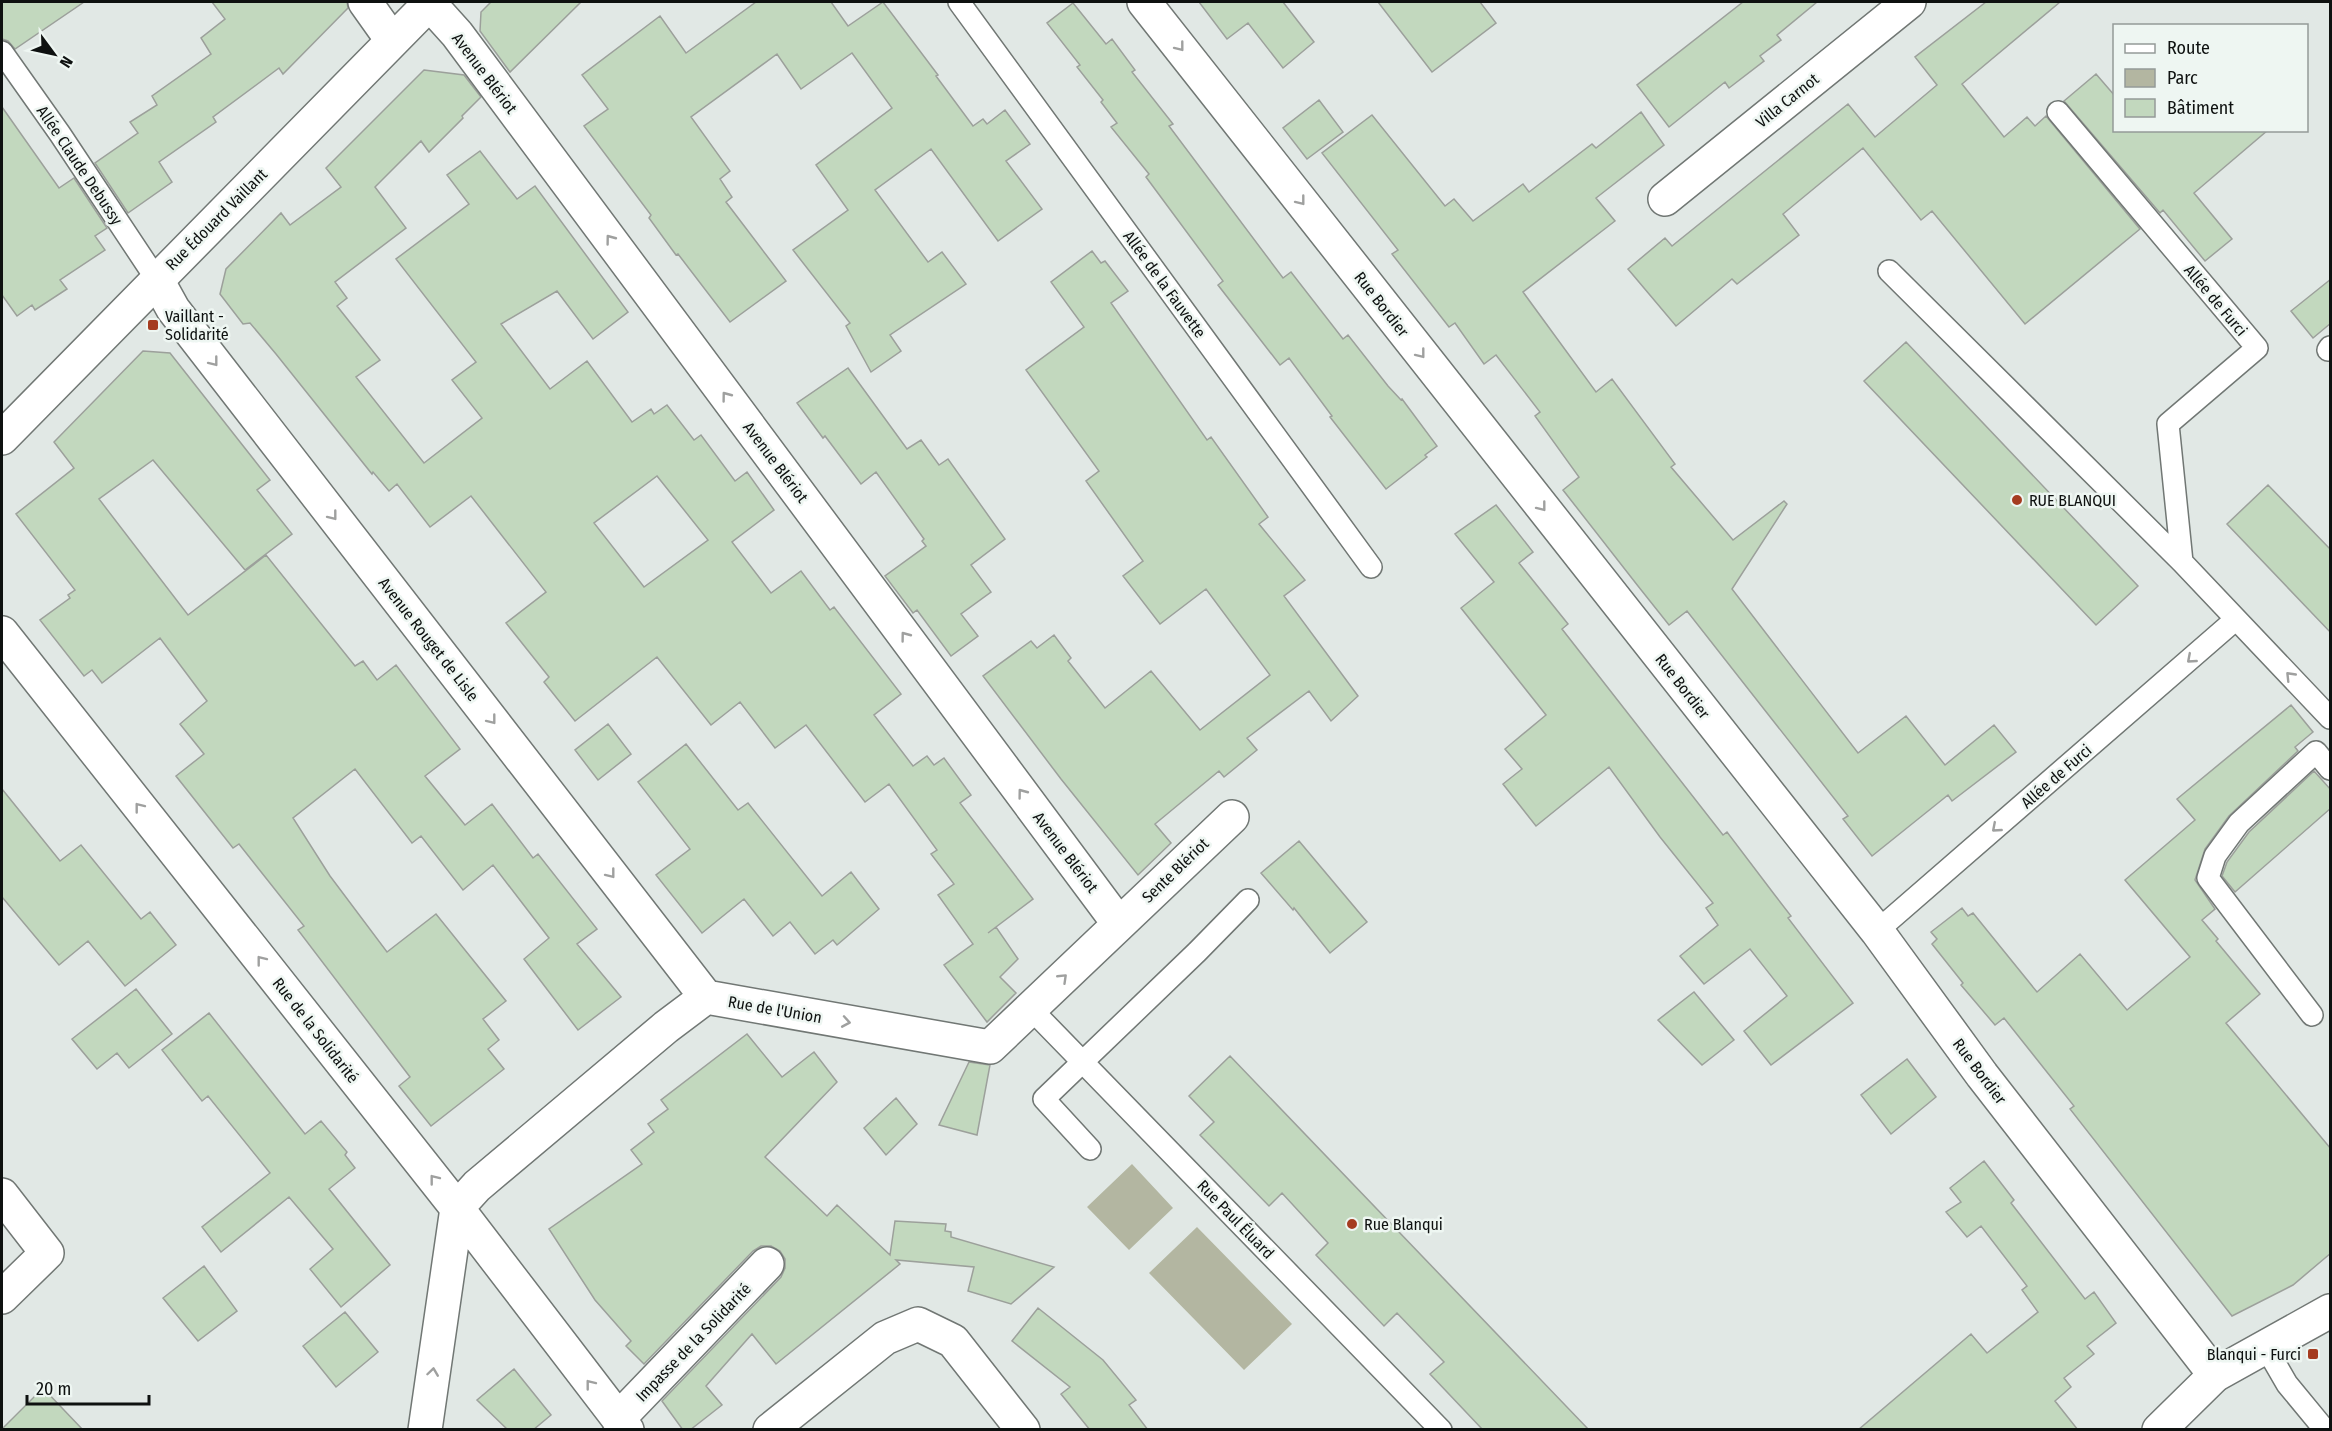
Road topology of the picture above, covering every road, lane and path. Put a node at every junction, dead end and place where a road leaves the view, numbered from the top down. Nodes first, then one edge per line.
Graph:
1 (365, 2) edge
2 (430, 2) edge
3 (959, 2) edge
4 (1144, 2) edge
5 (1909, 2) edge
6 (392, 40) junction
7 (2, 52) edge
8 (2058, 112) dead end
9 (1665, 199) dead end
10 (1889, 271) dead end
11 (157, 280) junction
12 (2, 438) edge
13 (2182, 562) junction
14 (1371, 567) dead end
15 (2235, 620) junction
16 (2, 633) edge
17 (2331, 718) edge
18 (2331, 769) edge
19 (1232, 817) dead end
20 (1248, 900) dead end
21 (1119, 924) junction
22 (1877, 931) junction
23 (706, 997) junction
24 (1030, 1008) junction
25 (2313, 1015) dead end
26 (1082, 1061) junction
27 (1090, 1149) dead end
28 (2, 1195) edge
29 (457, 1208) junction
30 (767, 1264) dead end
31 (2, 1297) edge
32 (2331, 1311) edge
33 (2265, 1346) junction
34 (2215, 1375) junction
35 (622, 1424) edge
36 (425, 1430) edge
37 (770, 1430) edge
38 (1023, 1430) edge
39 (1441, 1430) edge
40 (2159, 1430) edge
41 (2325, 1430) edge

1 - 6 street
2 - 6 street, Rue Édouard Vaillant
21 -> 2 street, Avenue Blériot
3 - 14 lane, Allée de la Fauvette
4 -> 22 street, Rue Bordier
5 - 9 street, Villa Carnot
6 - 11 street, Rue Édouard Vaillant
7 - 11 lane, Allée Claude Debussy
8 - 13 lane, Allée de Furci
10 - 13 lane
11 - 12 street, Rue Édouard Vaillant
11 -> 23 street, Avenue Rouget de Lisle
13 - 15 lane
17 -> 15 lane
15 -> 22 lane, Allée de Furci
29 -> 16 street, Rue de la Solidarité
18 - 25 lane
19 - 21 street, Sente Blériot
20 - 26 lane
24 -> 21 street, Rue de l'Union
22 - 34 street, Rue Bordier
23 -> 24 street, Rue de l'Union
23 - 29 street, Rue de l'Union
24 - 26 lane, Rue Paul Éluard
26 - 27 lane
26 - 39 lane, Rue Paul Éluard
28 - 31 street
35 -> 29 street, Rue de la Solidarité
36 -> 29 street
30 - 35 street, Impasse de la Solidarité
32 - 33 street
33 - 34 street
33 - 41 lane
34 - 40 street
37 - 38 street

